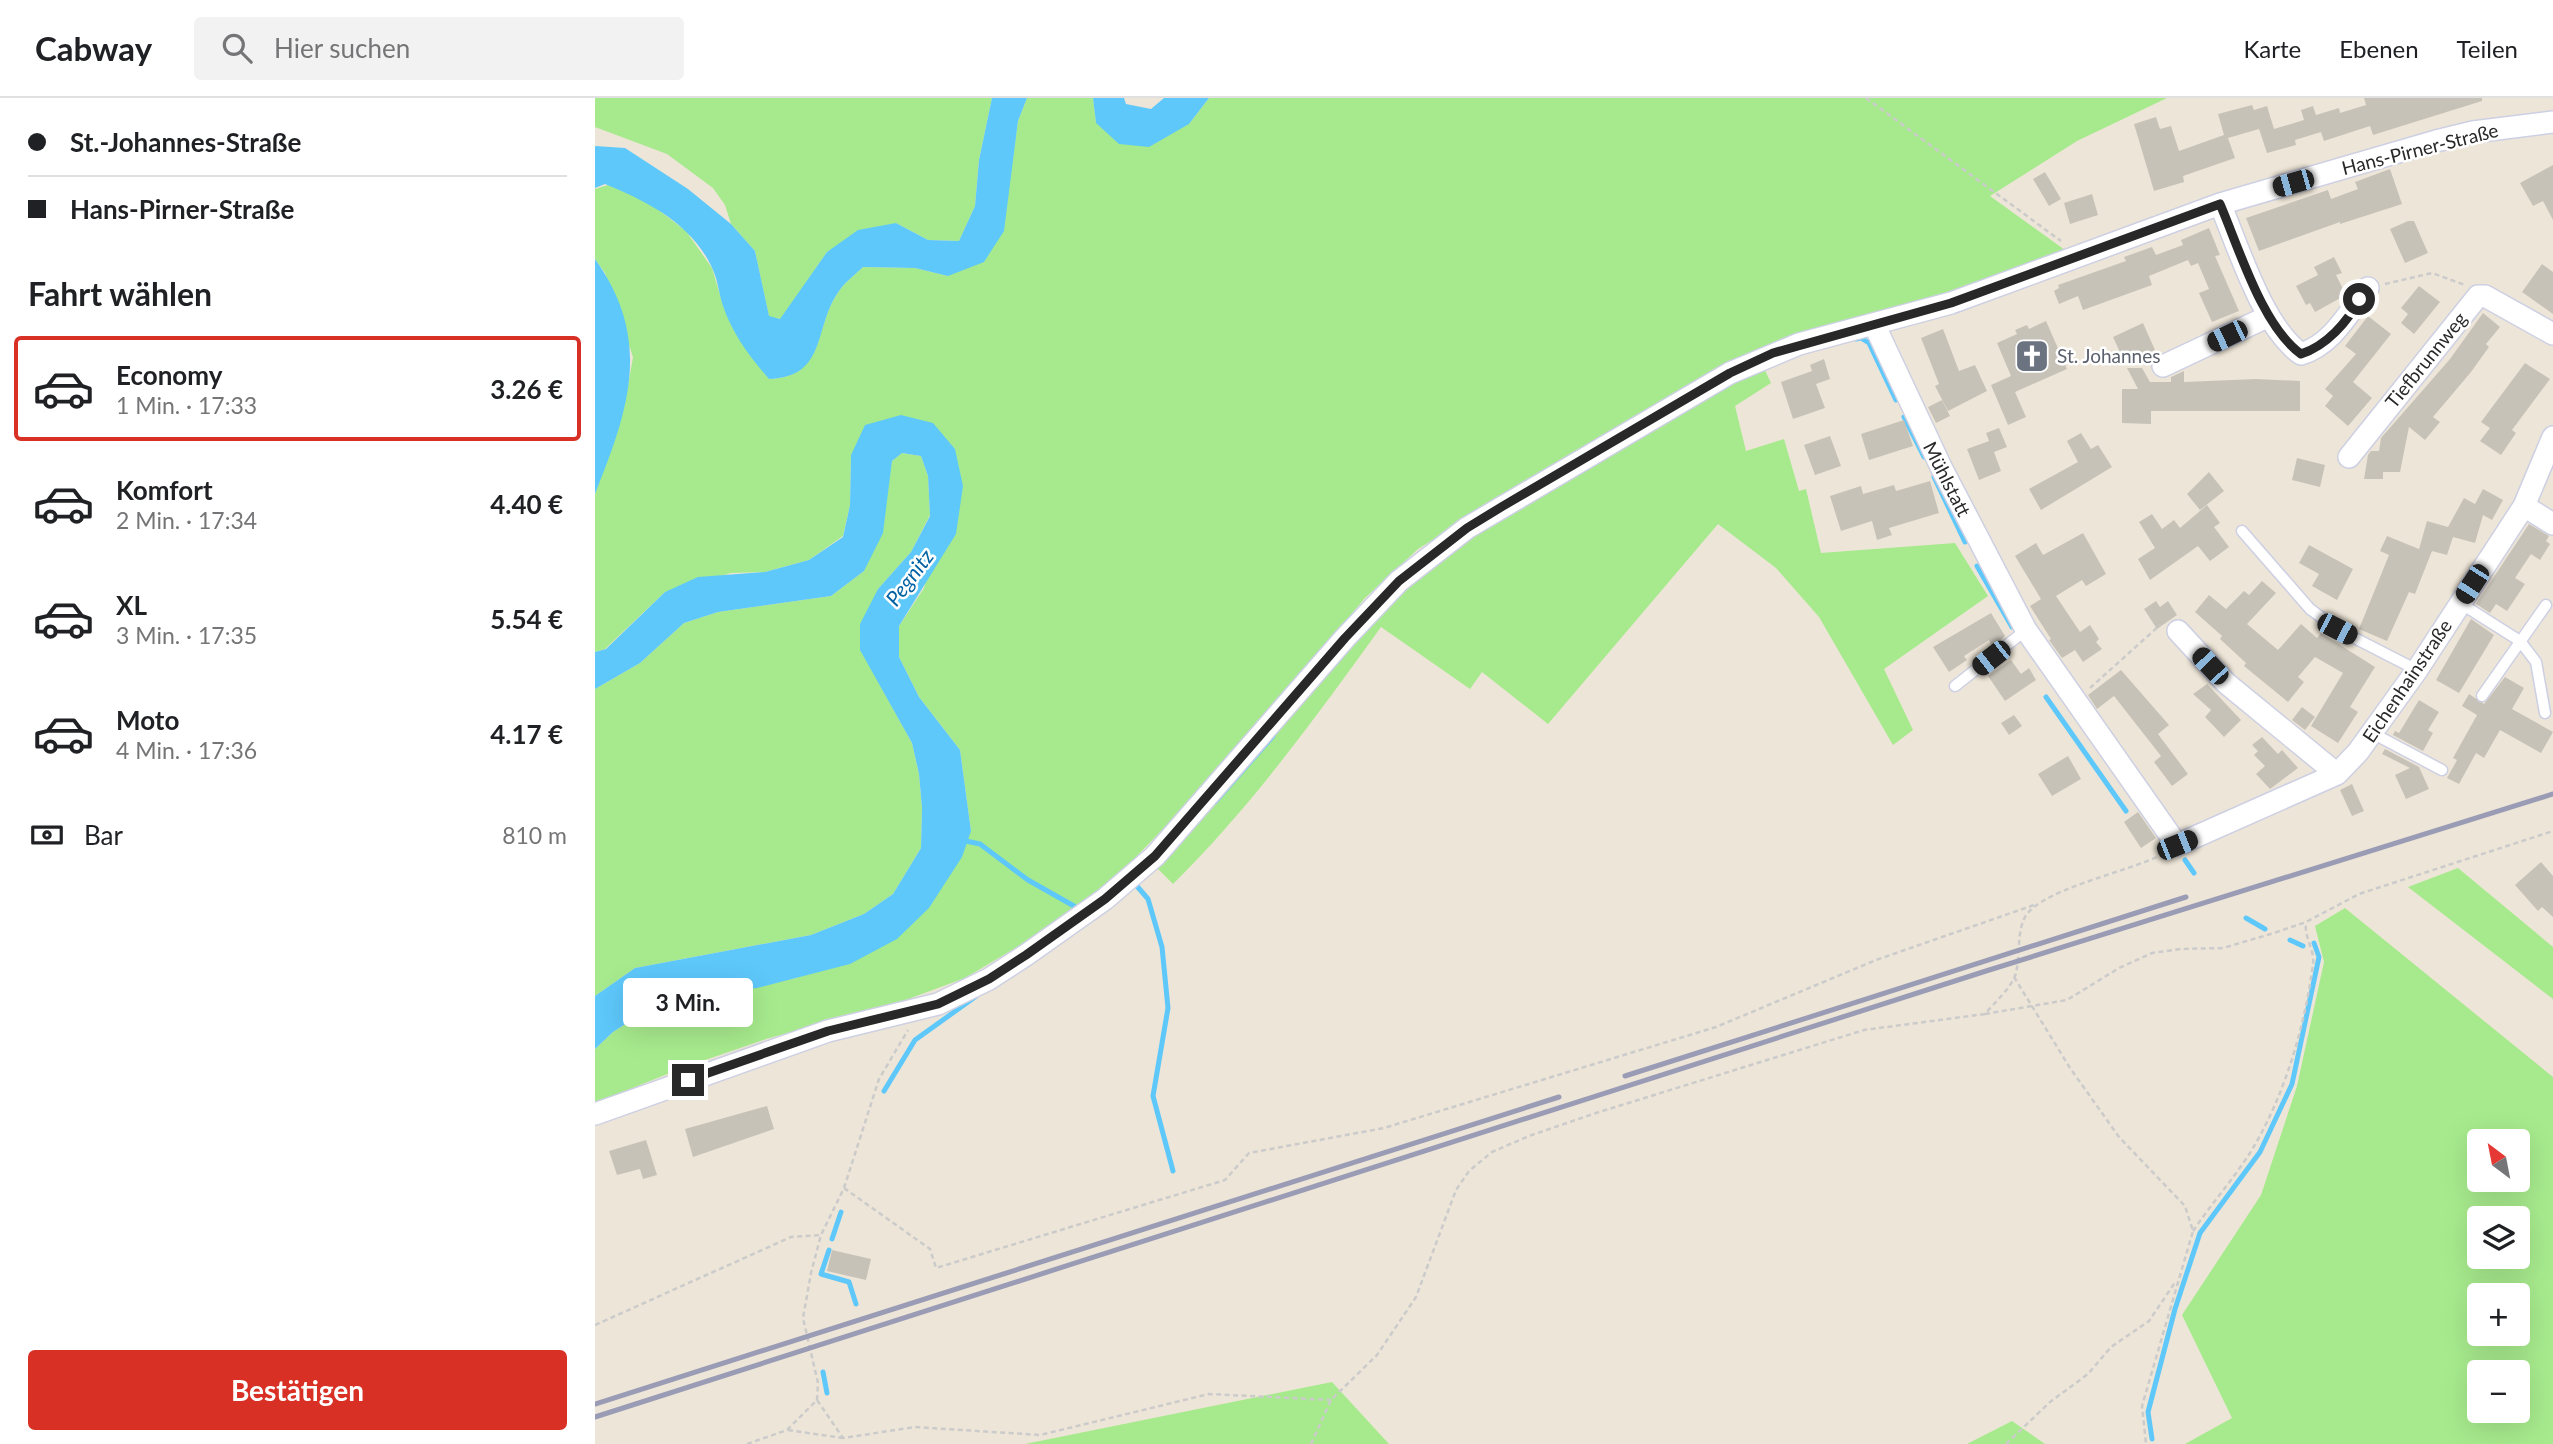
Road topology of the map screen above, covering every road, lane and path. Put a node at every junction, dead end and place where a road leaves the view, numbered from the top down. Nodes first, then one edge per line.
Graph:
1 (1866, 98) edge
2 (2553, 122) edge
3 (2220, 204) junction
4 (2081, 256) junction
5 (2368, 288) joint
6 (2474, 289) dead end
7 (2269, 316) junction
8 (1874, 324) junction
9 (2553, 334) edge
10 (2163, 366) dead end
11 (2553, 437) edge
12 (2349, 457) dead end
13 (2524, 506) junction
14 (2553, 524) edge
15 (2242, 531) dead end
16 (2460, 603) junction
17 (2546, 605) dead end
18 (2026, 631) junction
19 (2178, 631) joint
20 (2520, 641) junction
21 (2417, 670) junction
22 (1955, 686) dead end
23 (2482, 696) dead end
24 (2074, 702) junction
25 (2545, 713) dead end
26 (2372, 733) junction
27 (2442, 770) dead end
28 (2337, 774) junction
29 (2553, 831) edge
30 (2168, 850) junction
31 (2034, 905) junction
32 (2306, 922) junction
33 (2014, 977) junction
34 (2033, 1009) junction
35 (912, 1011) junction
36 (1985, 1014) junction
37 (595, 1114) edge
38 (844, 1188) junction
39 (2193, 1231) junction
40 (821, 1235) junction
41 (2179, 1278) junction
42 (595, 1325) edge
43 (817, 1400) junction
44 (1331, 1400) junction
45 (787, 1430) junction
46 (857, 1436) junction
47 (843, 1438) junction
48 (747, 1444) edge
49 (859, 1444) edge
50 (1311, 1444) edge
51 (2006, 1444) edge
52 (2145, 1444) edge

1 - 4 path
2 - 3 street, Hans-Pirner-Straße
3 - 4 street, Hans-Pirner-Straße
3 - 7 street
4 - 8 street, Hans-Pirner-Straße
5 - 6 path
5 - 7 street
7 - 10 street
8 - 18 street, Mühlstatt
8 - 35 street, Hans-Pirner-Straße
9 - 12 street, Tiefbrunnweg
11 - 13 street, Eichenhainstraße
13 - 14 street
13 - 16 street, Eichenhainstraße
15 - 21 lane
16 - 20 lane
16 - 21 street, Eichenhainstraße
17 - 20 lane
18 - 22 lane
18 - 24 street, Mühlstatt
19 - 24 path
19 - 28 street
20 - 23 lane
20 - 25 lane
21 - 26 street, Eichenhainstraße
24 - 30 street, Mühlstatt
26 - 27 lane
26 - 28 street, Eichenhainstraße
28 - 30 street, Eichenhainstraße
29 - 32 path
30 - 31 path
31 - 33 path
31 - 38 path
32 - 34 path
32 - 39 path
33 - 34 path
33 - 36 path
34 - 36 path
34 - 39 path
35 - 37 street, Hans-Pirner-Straße
35 - 38 path
36 - 44 path
38 - 40 path
39 - 41 path
40 - 42 path
40 - 43 path
41 - 51 path
41 - 52 path
43 - 45 path
43 - 47 path
44 - 46 path
44 - 50 path
45 - 47 path
45 - 48 path
46 - 47 path
46 - 49 path

